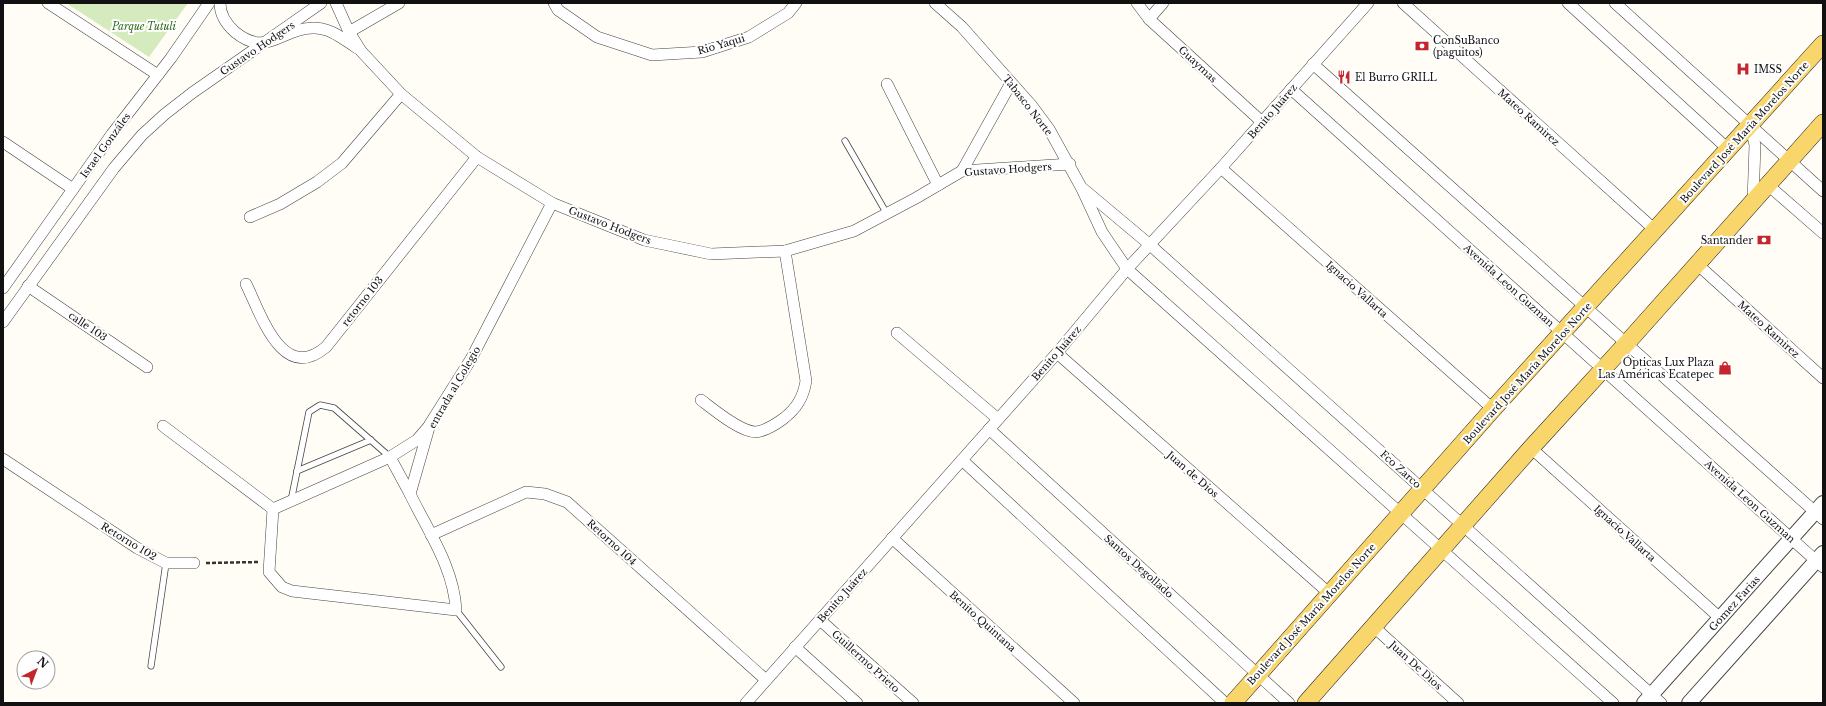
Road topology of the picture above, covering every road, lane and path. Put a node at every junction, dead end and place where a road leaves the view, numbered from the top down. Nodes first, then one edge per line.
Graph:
1 (48, 3) edge
2 (209, 3) edge
3 (220, 3) edge
4 (321, 3) edge
5 (336, 3) edge
6 (399, 3) edge
7 (554, 3) edge
8 (796, 3) edge
9 (935, 3) edge
10 (1137, 3) edge
11 (1163, 3) edge
12 (1368, 3) edge
13 (1403, 3) edge
14 (1568, 3) edge
15 (1615, 3) edge
16 (1149, 19) junction
17 (349, 32) junction
18 (1823, 44) edge
19 (261, 45) junction
20 (361, 51) junction
21 (1313, 64) junction
22 (158, 75) junction
23 (1011, 83) junction
24 (887, 84) dead end
25 (1291, 89) junction
26 (401, 94) junction
27 (1262, 122) junction
28 (1823, 123) edge
29 (1750, 124) junction
30 (845, 141) dead end
31 (3, 142) edge
32 (1728, 149) junction
33 (476, 156) junction
34 (1790, 161) junction
35 (1070, 164) junction
36 (1221, 168) junction
37 (962, 171) junction
38 (938, 185) junction
39 (1768, 185) junction
40 (1081, 186) junction
41 (73, 189) junction
42 (1823, 191) edge
43 (1753, 201) junction
44 (552, 203) junction
45 (887, 214) junction
46 (250, 217) dead end
47 (1655, 230) junction
48 (1823, 233) edge
49 (1149, 244) junction
50 (785, 251) junction
51 (1697, 264) junction
52 (1127, 269) junction
53 (246, 284) dead end
54 (28, 286) junction
55 (3, 288) edge
56 (1586, 308) junction
57 (3, 322) edge
58 (897, 333) dead end
59 (1563, 333) junction
60 (1626, 344) junction
61 (1057, 353) junction
62 (147, 367) dead end
63 (1604, 369) junction
64 (1823, 378) edge
65 (701, 400) dead end
66 (1493, 410) junction
67 (998, 419) junction
68 (430, 424) junction
69 (163, 426) dead end
70 (990, 429) junction
71 (371, 440) junction
72 (1531, 448) junction
73 (390, 457) junction
74 (3, 459) edge
75 (962, 460) junction
76 (297, 471) junction
77 (1423, 489) junction
78 (410, 494) junction
79 (291, 501) junction
80 (273, 509) junction
81 (1820, 511) edge
82 (1401, 513) junction
83 (1464, 525) junction
84 (431, 535) junction
85 (892, 538) junction
86 (1791, 539) junction
87 (1441, 550) junction
88 (1821, 560) edge
89 (269, 562) junction
90 (166, 563) junction
91 (194, 563) joint
92 (1330, 594) junction
93 (456, 610) junction
94 (1720, 618) junction
95 (820, 620) junction
96 (1374, 627) junction
97 (795, 647) junction
98 (151, 666) dead end
99 (501, 667) dead end
100 (1258, 674) junction
101 (766, 680) junction
102 (1652, 700) edge
103 (746, 703) edge
104 (857, 703) edge
105 (913, 703) edge
106 (1074, 703) edge
107 (1225, 703) edge
108 (1233, 703) edge
109 (1289, 703) edge
110 (1306, 703) edge
111 (1458, 703) edge
112 (1613, 703) edge
113 (1689, 703) edge

1 - 22 street
2 - 22 street, Israel Gonzáles
3 - 19 street
4 - 19 street, Gustavo Hodgers
5 - 17 street, Gustavo Hodgers
6 - 17 street
7 - 8 street, Rio Yaqui
9 - 23 street, Tabasco Norte
10 - 16 street, Guaymas
11 - 16 street
12 - 21 street, Benito Juárez
13 - 47 street, Mateo Ramirez
14 - 32 street
15 - 29 street
16 - 27 street, Guaymas
17 - 20 street, Gustavo Hodgers
18 - 29 main road, Boulevard José María Morelos Norte
19 - 20 street
19 - 54 street, Gustavo Hodgers
20 - 26 street, Gustavo Hodgers
21 - 25 street, Benito Juárez
21 - 56 street
22 - 41 street, Israel Gonzáles
23 - 35 street, Tabasco Norte
23 - 37 street
24 - 38 street
25 - 27 street, Benito Juárez
25 - 59 street, Avenida Leon Guzman
26 - 33 street, Gustavo Hodgers
26 - 46 street
27 - 36 street, Benito Juárez
28 - 34 main road
29 - 32 main road, Boulevard José María Morelos Norte
29 - 34 street
29 - 43 street
30 - 45 lane
31 - 41 street
32 - 47 main road, Boulevard José María Morelos Norte
33 - 44 street, Gustavo Hodgers
33 - 53 street, retorno 103
34 - 39 main road
34 - 42 street
35 - 37 street, Gustavo Hodgers
35 - 40 street, Tabasco Norte
36 - 49 street, Benito Juárez
36 - 66 street, Ignacio Vallarta
37 - 38 street, Gustavo Hodgers
38 - 45 street, Gustavo Hodgers
39 - 43 main road
39 - 48 street
40 - 49 street, Tabasco Norte
40 - 52 street
41 - 55 street, Israel Gonzáles
43 - 51 main road
44 - 50 street, Gustavo Hodgers
44 - 68 street, entrada al Colegio
45 - 50 street, Gustavo Hodgers
47 - 56 main road, Boulevard José María Morelos Norte
49 - 52 street, Benito Juárez
49 - 77 street, Fco Zarco
50 - 65 street
51 - 60 main road
51 - 64 street, Mateo Ramirez
52 - 61 street, Benito Juárez
52 - 82 street
54 - 57 street
54 - 62 street, calle 103
56 - 59 main road, Boulevard José María Morelos Norte
56 - 60 street
58 - 67 street
59 - 63 street, Avenida Leon Guzman
59 - 66 main road, Boulevard José María Morelos Norte
60 - 63 main road
60 - 81 street
61 - 67 street, Benito Juárez
61 - 92 street, Juan de Dios
63 - 72 main road
63 - 86 street, Avenida Leon Guzman
66 - 77 main road, Boulevard José María Morelos Norte
67 - 70 street, Benito Juárez
68 - 73 street
68 - 78 street, entrada al Colegio
69 - 80 street
70 - 75 street, Benito Juárez
70 - 100 street, Santos Degollado
71 - 73 lane
71 - 76 lane
71 - 76 lane
72 - 83 main road
72 - 94 street, Ignacio Vallarta
73 - 78 street
73 - 79 street
74 - 90 street, Retorno 102
75 - 85 street, Benito Juárez
75 - 107 street
76 - 79 lane
77 - 82 main road, Boulevard José María Morelos Norte
77 - 83 street, Fco Zarco
78 - 84 street
79 - 80 street
80 - 89 street
81 - 86 street, Gomez Farias
82 - 87 street
82 - 92 main road, Boulevard José María Morelos Norte
83 - 87 main road
83 - 102 street, Fco Zarco
84 - 93 street
84 - 101 street, Retorno 104
85 - 95 street, Benito Juárez
85 - 106 street, Benito Quintana
86 - 88 street, Avenida Leon Guzman
86 - 94 street, Gomez Farias
87 - 96 main road
87 - 112 street
88 - 113 street
89 - 91 path
89 - 93 street
90 - 91 street, Retorno 102
90 - 98 lane
92 - 100 main road, Boulevard José María Morelos Norte
93 - 99 lane
94 - 102 street, Gomez Farias
95 - 97 street, Benito Juárez
95 - 105 street, Guillermo Prieto
96 - 110 main road
96 - 111 street, Juan De Dios
97 - 101 street, Benito Juárez
97 - 104 street
100 - 108 main road, Boulevard José María Morelos Norte
100 - 109 street, Santos Degollado
101 - 103 street, Benito Juárez

